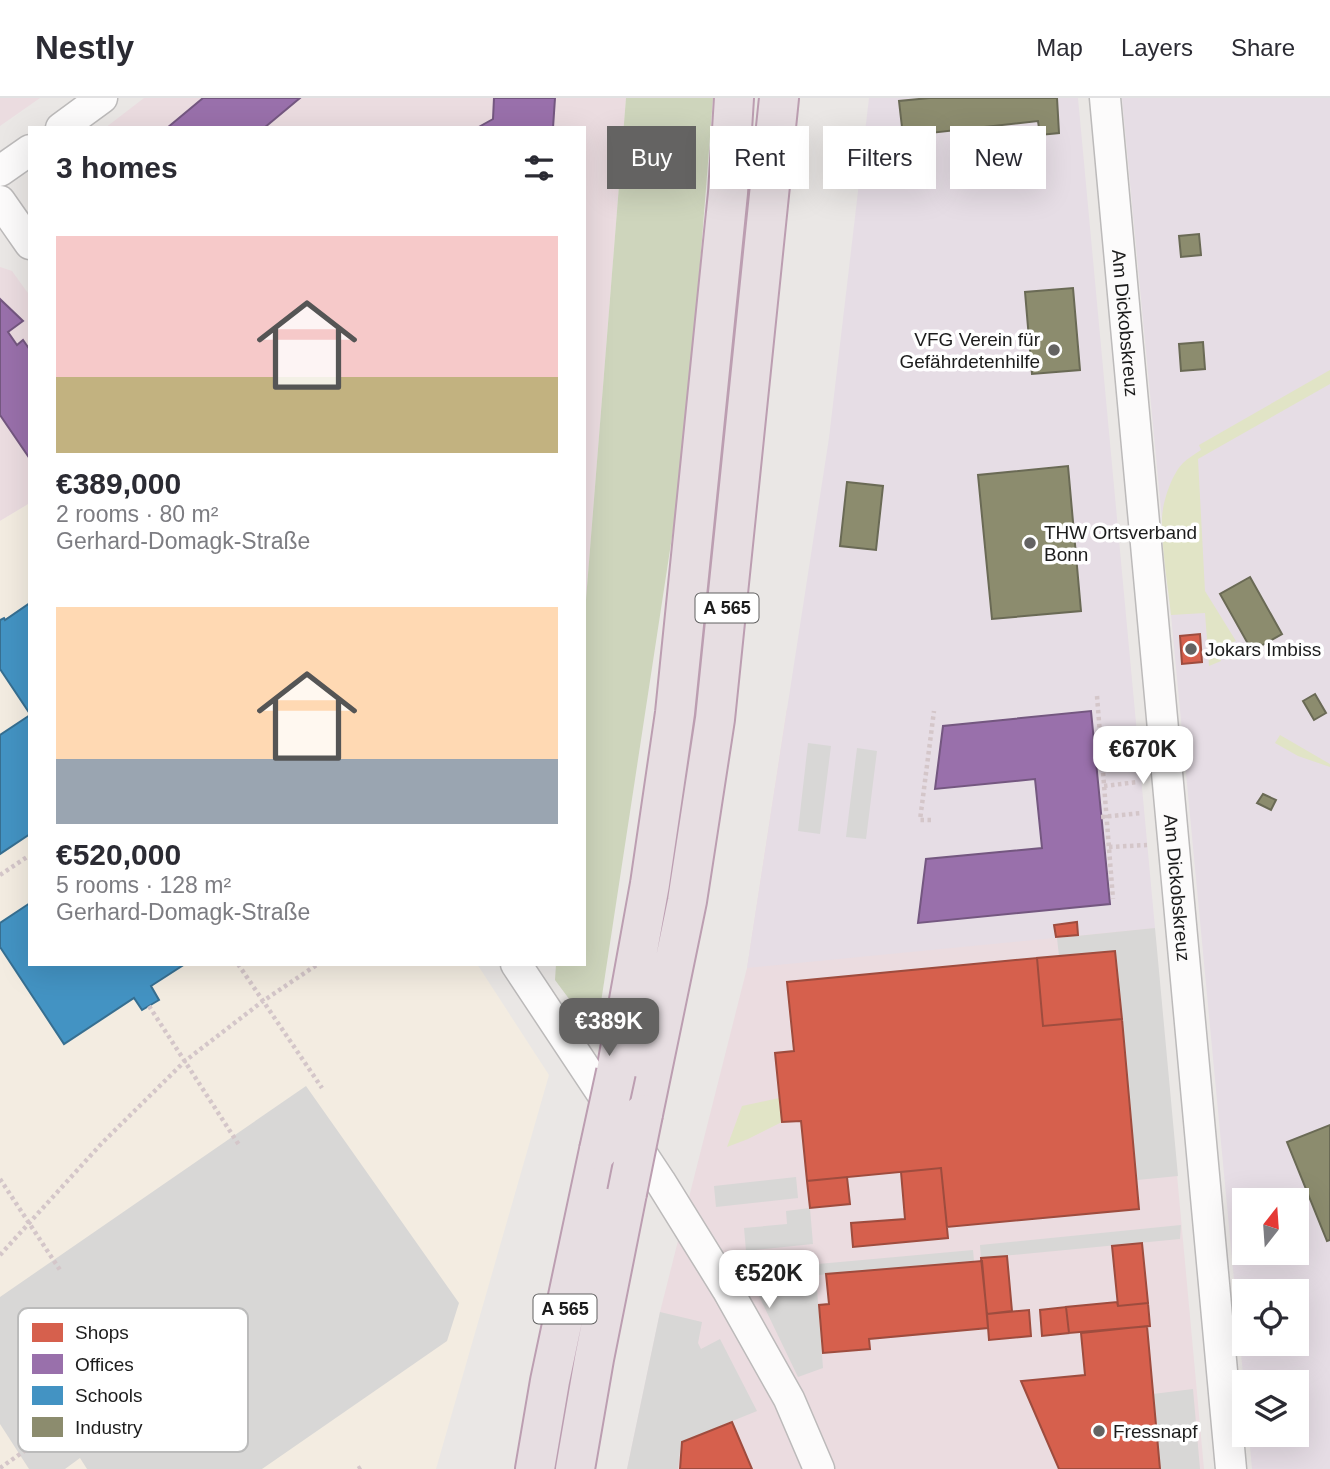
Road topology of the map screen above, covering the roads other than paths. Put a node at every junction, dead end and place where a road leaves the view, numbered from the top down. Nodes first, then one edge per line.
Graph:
1 (102, 98) edge
2 (734, 98) edge
3 (779, 98) edge
4 (1105, 98) edge
5 (64, 126) edge
6 (28, 151) edge
7 (0, 171) edge
8 (0, 201) edge
9 (28, 241) edge
10 (517, 966) edge
11 (535, 1469) edge
12 (575, 1469) edge
13 (819, 1469) edge
14 (1231, 1469) edge

1 - 5 street
2 - 11 highway, A 565, bridge
3 - 12 highway, A 565, bridge
4 - 14 street, Am Dickobskreuz
6 - 7 street
8 - 9 street
10 - 13 street

